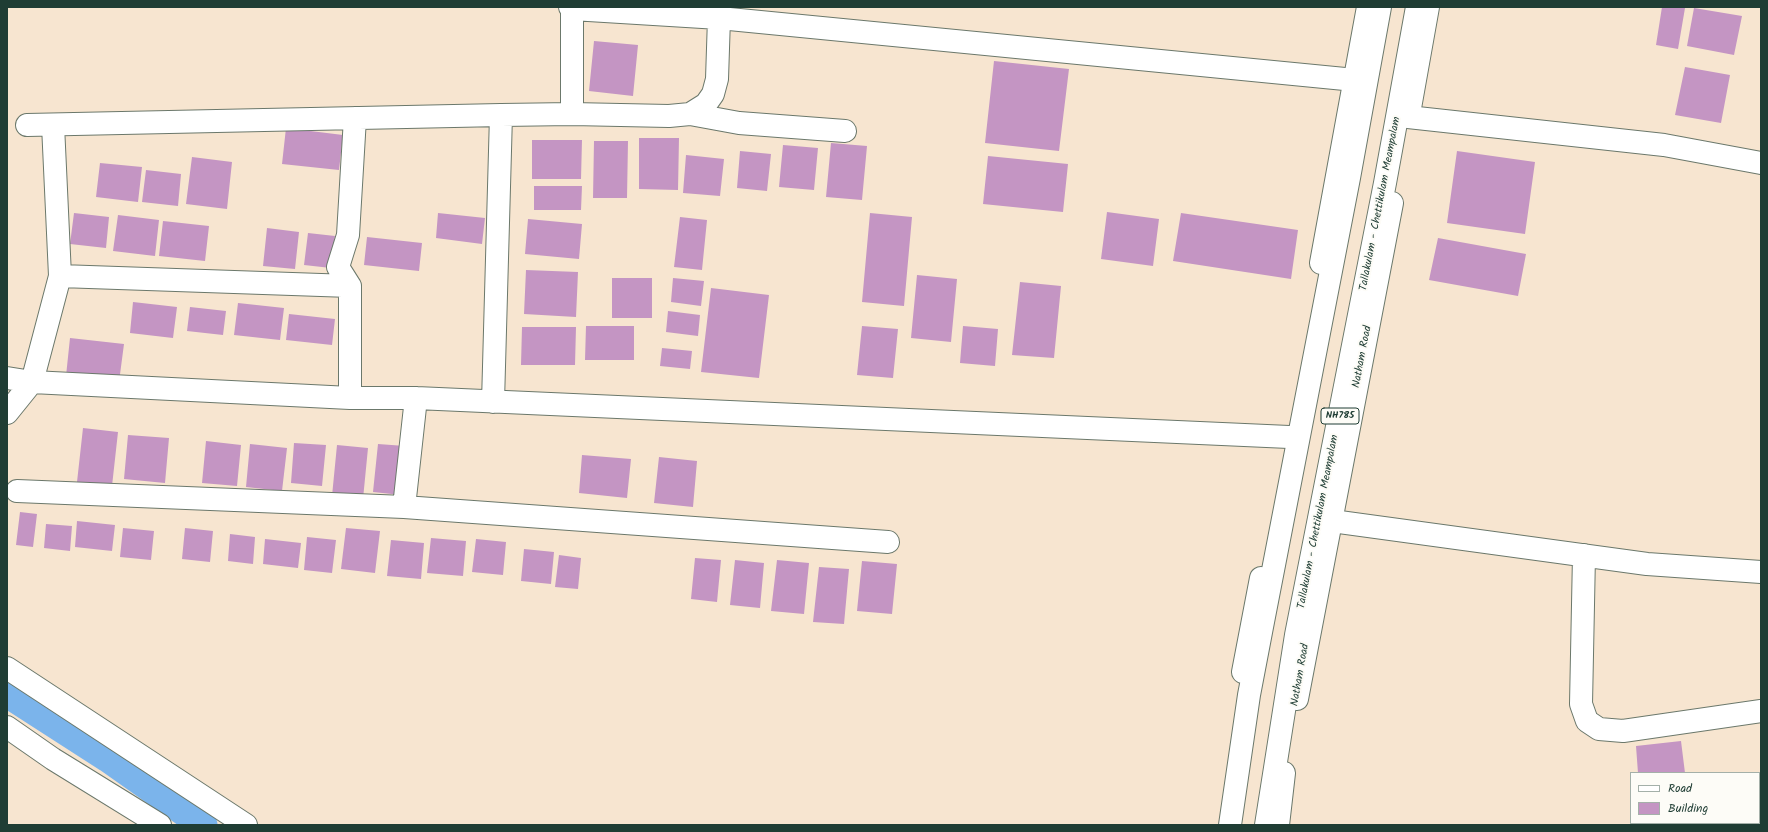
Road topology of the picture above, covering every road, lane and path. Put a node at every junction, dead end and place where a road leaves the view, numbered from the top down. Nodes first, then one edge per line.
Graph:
1 (1368, 7) edge
2 (1380, 7) edge
3 (1417, 7) edge
4 (1428, 7) edge
5 (571, 8) edge
6 (719, 18) junction
7 (1355, 80) junction
8 (572, 114) junction
9 (690, 114) junction
10 (501, 115) junction
11 (1408, 117) junction
12 (355, 118) junction
13 (53, 124) junction
14 (27, 125) dead end
15 (845, 131) dead end
16 (1761, 163) edge
17 (60, 276) junction
18 (350, 286) junction
19 (7, 378) edge
20 (32, 382) junction
21 (350, 398) junction
22 (416, 398) junction
23 (493, 402) junction
24 (7, 413) edge
25 (1289, 437) junction
26 (17, 491) dead end
27 (404, 507) junction
28 (1332, 521) junction
29 (888, 542) dead end
30 (1584, 555) junction
31 (1761, 572) edge
32 (7, 668) edge
33 (1761, 711) edge
34 (7, 727) edge
35 (160, 825) edge
36 (246, 825) edge
37 (1220, 825) edge
38 (1230, 825) edge
39 (1266, 825) edge
40 (1278, 825) edge

1 - 7 main road
2 - 38 main road, NH785
3 - 39 main road, Tallakulam - Chettikulam Meampalam / NH785
4 - 11 main road, Natham Road
5 - 6 main road
5 - 8 main road
6 - 7 main road
6 - 9 main road
7 - 25 main road
8 - 9 main road
8 - 10 main road
9 - 15 main road
10 - 12 main road
10 - 23 main road
11 - 16 main road
11 - 28 main road, Natham Road
12 - 13 main road
12 - 18 main road
13 - 14 main road
13 - 17 main road
17 - 18 main road
17 - 20 main road
18 - 21 main road
19 - 20 main road
20 - 21 main road
20 - 24 main road
21 - 22 main road
22 - 23 main road
22 - 27 main road
23 - 25 main road
25 - 37 main road
26 - 27 main road
27 - 29 main road
28 - 30 main road
28 - 40 main road, Natham Road
30 - 31 main road
30 - 33 main road
32 - 36 main road
34 - 35 main road

